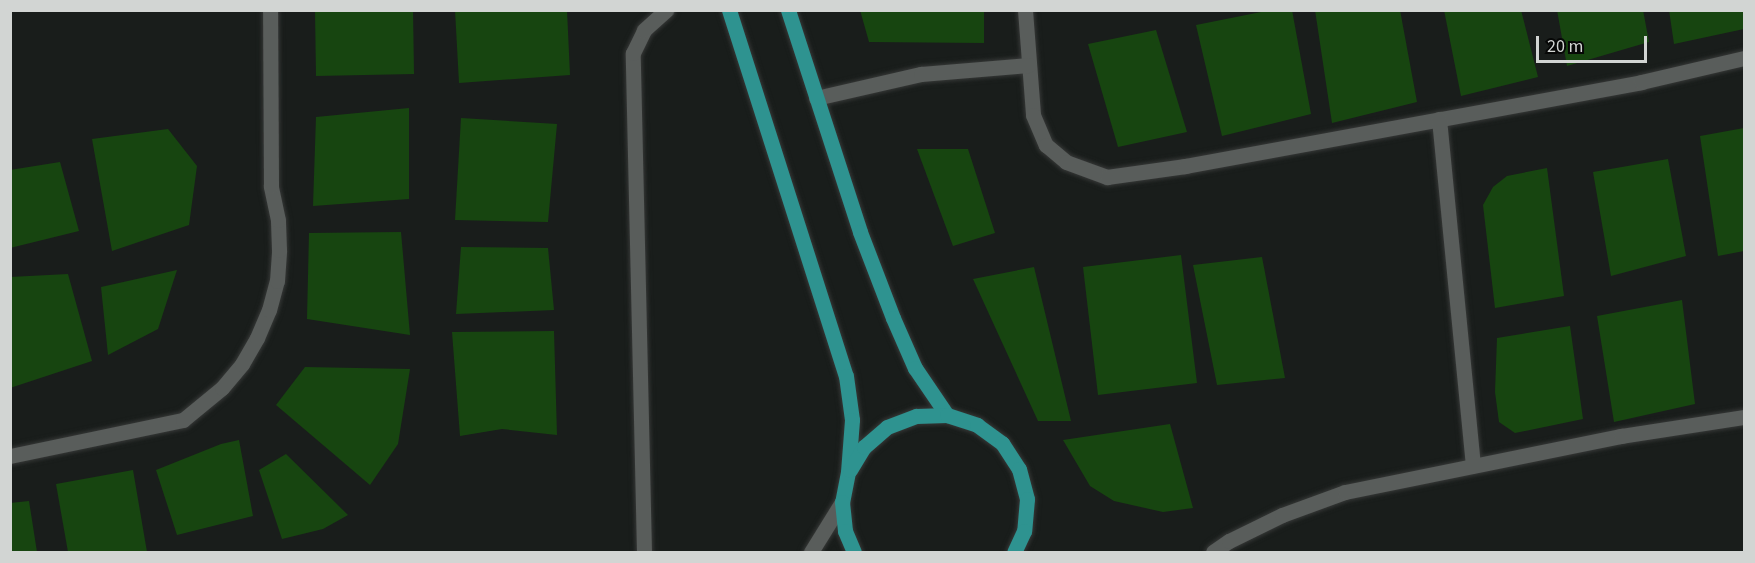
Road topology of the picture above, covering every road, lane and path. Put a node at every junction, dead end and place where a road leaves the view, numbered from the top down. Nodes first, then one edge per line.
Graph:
1 (270, 10) edge
2 (666, 10) edge
3 (729, 10) edge
4 (788, 10) edge
5 (1025, 10) edge
6 (1744, 58) edge
7 (1029, 64) junction
8 (816, 98) junction
9 (1439, 119) junction
10 (947, 415) junction
11 (1744, 417) edge
12 (10, 456) edge
13 (1473, 465) junction
14 (848, 472) junction
15 (842, 502) junction
16 (1018, 550) edge
17 (644, 552) edge
18 (811, 552) edge
19 (854, 552) edge
20 (1213, 552) edge

1 - 12 street
2 - 17 street
3 - 14 main road
4 - 8 main road
5 - 7 street
6 - 9 street
7 - 8 street
7 - 9 street
8 - 10 main road
9 - 13 street
10 - 14 main road
10 - 16 main road
11 - 13 street
13 - 20 street
14 - 15 main road
15 - 18 street
15 - 19 main road

